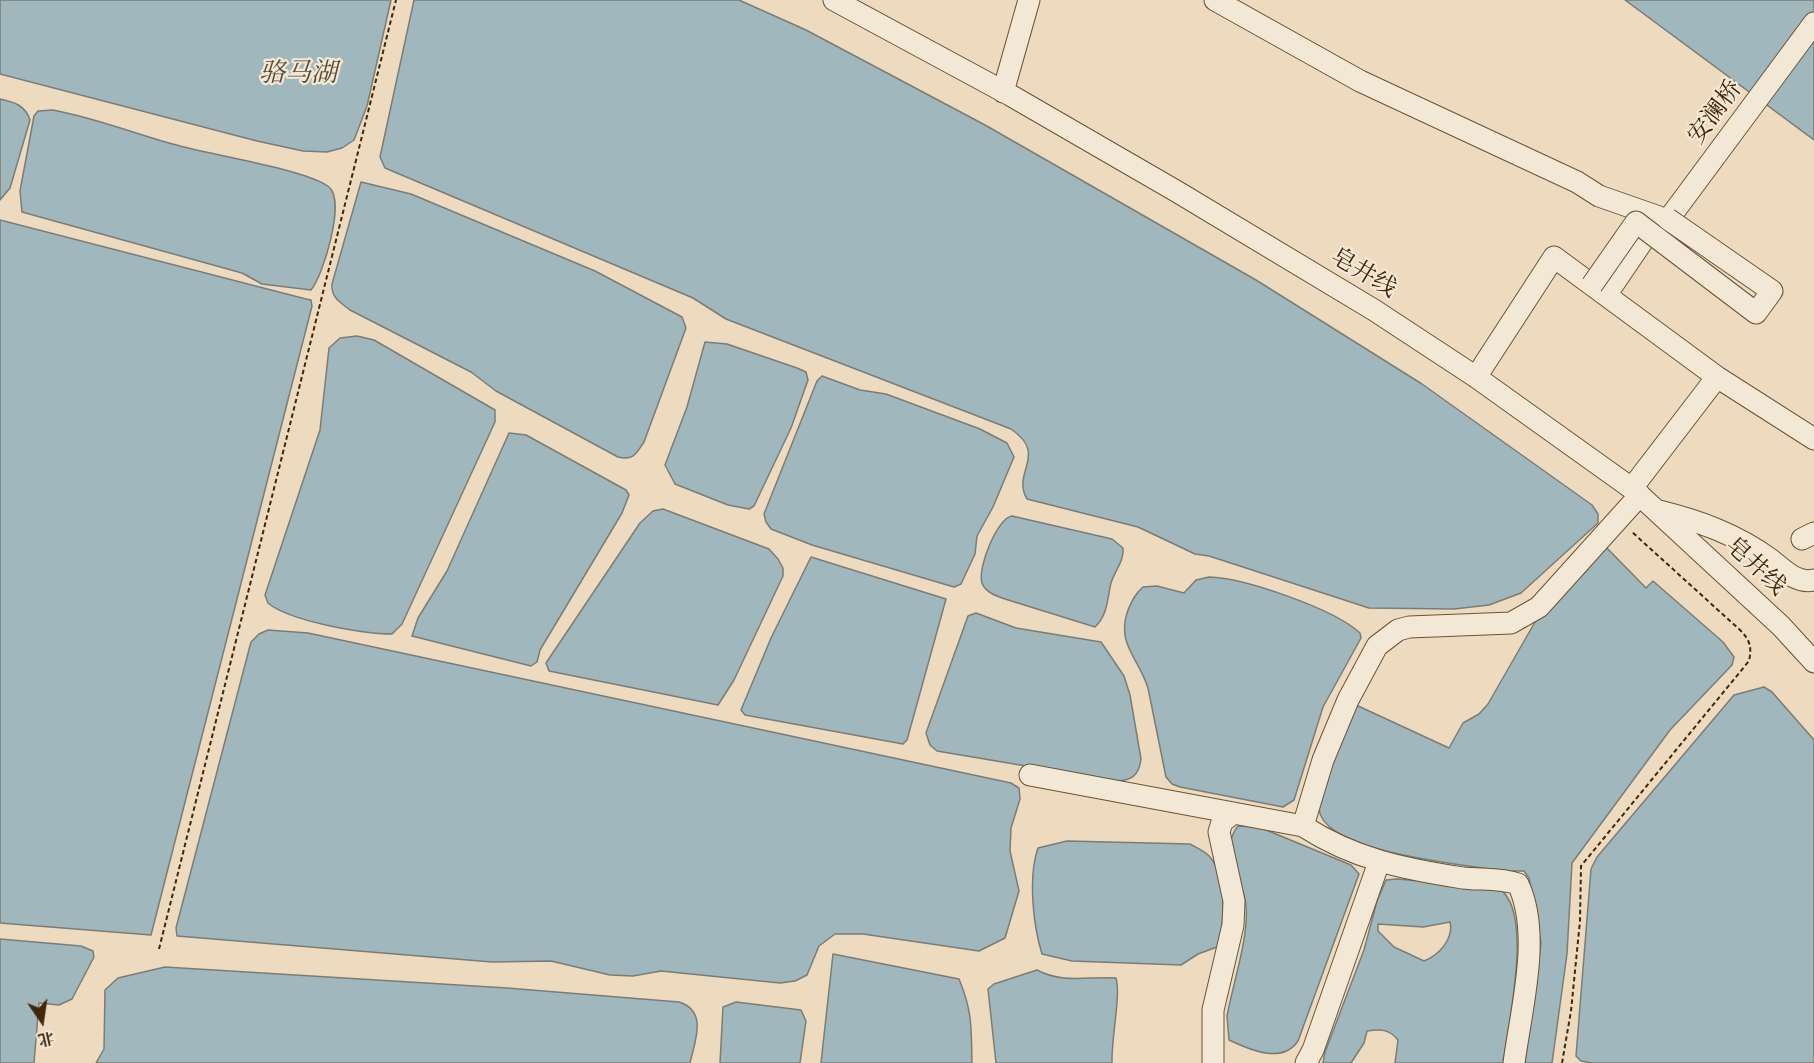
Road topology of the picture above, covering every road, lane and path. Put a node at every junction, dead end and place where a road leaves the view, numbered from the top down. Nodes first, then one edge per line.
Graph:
1 (396, 0) edge
2 (834, 0) edge
3 (1029, 0) edge
4 (1215, 0) edge
5 (1814, 23) edge
6 (1003, 92) junction
7 (1599, 290) junction
8 (1476, 377) junction
9 (1717, 377) junction
10 (1808, 429) edge
11 (1636, 492) junction
12 (1658, 511) junction
13 (1618, 520) junction
14 (1814, 580) edge
15 (1814, 662) edge
16 (1030, 775) dead end
17 (1232, 814) junction
18 (1303, 826) junction
19 (1379, 862) junction
20 (159, 949) dead end
21 (1213, 1063) edge
22 (1306, 1063) edge
23 (1514, 1063) edge
24 (1562, 1063) edge

1 - 20 path
2 - 6 street, 皂井线
3 - 6 street
4 - 7 street
5 - 7 street, 安澜桥, bridge
6 - 8 street, 皂井线
7 - 8 street
7 - 9 street
8 - 11 street, 皂井线
9 - 10 street
9 - 11 street
11 - 12 street, 皂井线
11 - 13 street
12 - 14 street
12 - 15 street, 皂井线
13 - 18 street
13 - 24 path
16 - 17 street
17 - 18 street
17 - 21 street
18 - 19 street
19 - 22 street
19 - 23 street

